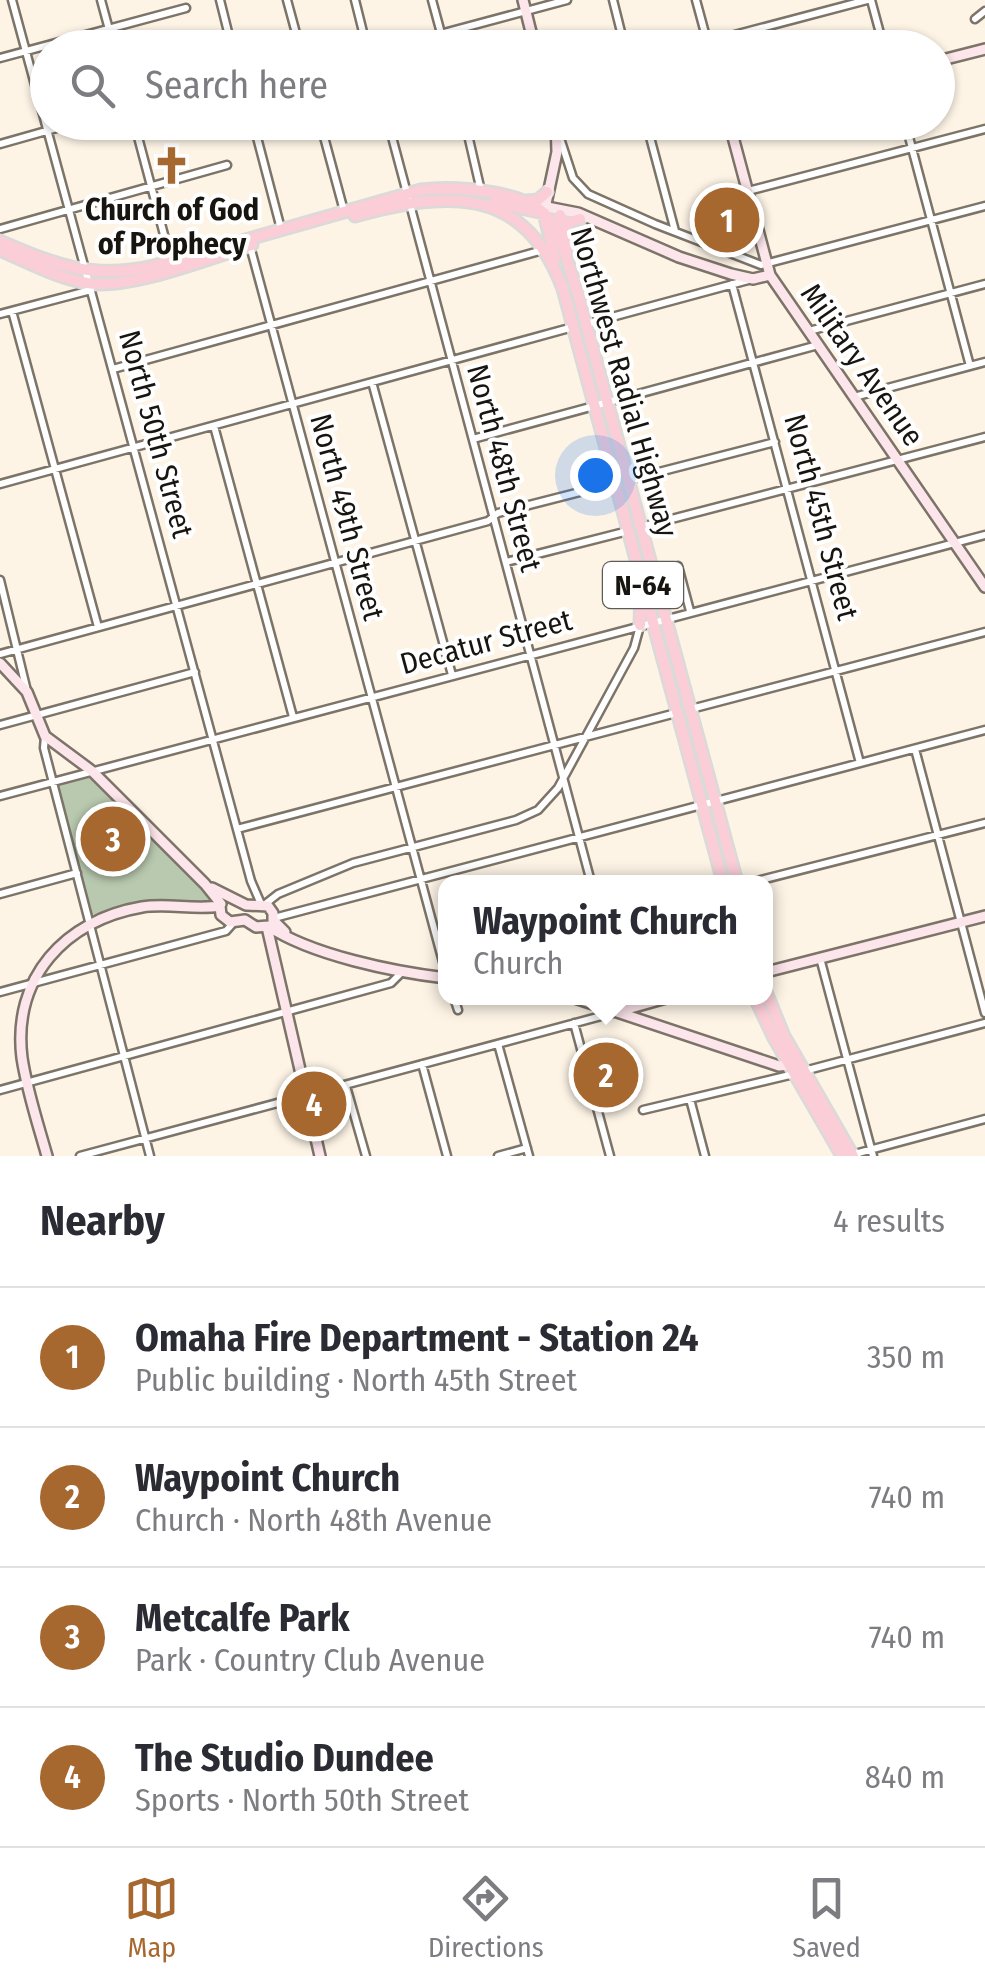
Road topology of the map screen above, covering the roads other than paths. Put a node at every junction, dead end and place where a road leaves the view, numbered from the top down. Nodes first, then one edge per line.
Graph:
1 (12, 0) edge
2 (101, 0) edge
3 (220, 0) edge
4 (287, 0) edge
5 (354, 0) edge
6 (432, 0) edge
7 (566, 0) edge
8 (613, 0) edge
9 (696, 0) edge
10 (870, 0) edge
11 (524, 5) edge
12 (186, 8) dead end
13 (985, 11) edge
14 (975, 19) dead end
15 (109, 29) junction
16 (105, 30) edge
17 (228, 30) edge
18 (295, 30) edge
19 (363, 30) edge
20 (440, 30) edge
21 (450, 30) edge
22 (531, 30) edge
23 (621, 30) edge
24 (704, 30) edge
25 (762, 30) edge
26 (879, 30) edge
27 (985, 49) edge
28 (30, 51) edge
29 (26, 52) junction
30 (955, 57) edge
31 (0, 58) edge
32 (30, 67) edge
33 (985, 128) edge
34 (30, 136) edge
35 (955, 136) edge
36 (49, 140) edge
37 (139, 140) edge
38 (257, 140) edge
39 (325, 140) edge
40 (393, 140) edge
41 (471, 140) edge
42 (556, 140) edge
43 (561, 140) edge
44 (651, 140) edge
45 (734, 140) edge
46 (910, 140) edge
47 (941, 140) edge
48 (0, 144) edge
49 (912, 148) junction
50 (228, 165) dead end
51 (553, 174) junction
52 (572, 174) junction
53 (151, 186) junction
54 (748, 191) junction
55 (481, 192) junction
56 (547, 192) junction
57 (408, 198) junction
58 (446, 198) junction
59 (525, 201) junction
60 (985, 206) edge
61 (68, 210) junction
62 (544, 210) junction
63 (345, 212) junction
64 (559, 212) junction
65 (580, 219) junction
66 (931, 220) junction
67 (596, 221) junction
68 (0, 229) edge
69 (282, 230) junction
70 (564, 232) junction
71 (675, 232) junction
72 (0, 240) edge
73 (250, 246) junction
74 (0, 250) edge
75 (544, 250) junction
76 (171, 261) junction
77 (766, 264) junction
78 (85, 271) junction
79 (770, 275) junction
80 (753, 279) junction
81 (430, 280) junction
82 (732, 284) junction
83 (985, 284) edge
84 (90, 286) junction
85 (563, 288) junction
86 (951, 293) junction
87 (578, 294) junction
88 (12, 311) junction
89 (0, 314) edge
90 (586, 324) junction
91 (272, 325) junction
92 (573, 327) junction
93 (808, 331) junction
94 (818, 345) junction
95 (452, 360) junction
96 (985, 362) edge
97 (754, 363) junction
98 (970, 366) junction
99 (113, 369) junction
100 (372, 382) junction
101 (854, 398) junction
102 (608, 403) junction
103 (293, 404) junction
104 (594, 406) junction
105 (214, 426) junction
106 (985, 437) edge
107 (473, 439) junction
108 (774, 442) junction
109 (134, 448) junction
110 (898, 460) junction
111 (55, 469) junction
112 (628, 480) junction
113 (615, 483) junction
114 (0, 484) edge
115 (787, 488) junction
116 (494, 517) junction
117 (641, 527) junction
118 (628, 531) junction
119 (985, 534) edge
120 (415, 541) junction
121 (954, 542) junction
122 (336, 562) junction
123 (506, 562) junction
124 (639, 570) junction
125 (654, 573) junction
126 (0, 580) edge
127 (812, 580) junction
128 (257, 584) junction
129 (985, 587) edge
130 (177, 606) junction
131 (690, 612) junction
132 (666, 618) junction
133 (653, 621) junction
134 (640, 624) junction
135 (98, 627) junction
136 (985, 632) edge
137 (18, 648) junction
138 (0, 654) edge
139 (530, 654) junction
140 (0, 663) edge
141 (836, 671) junction
142 (195, 672) junction
143 (452, 675) junction
144 (27, 692) junction
145 (372, 696) junction
146 (691, 709) junction
147 (677, 712) junction
148 (36, 716) junction
149 (292, 717) junction
150 (0, 725) edge
151 (985, 730) edge
152 (45, 736) junction
153 (586, 736) junction
154 (213, 738) junction
155 (554, 744) junction
156 (915, 748) junction
157 (860, 763) junction
158 (92, 771) junction
159 (564, 778) junction
160 (53, 781) junction
161 (396, 787) junction
162 (0, 796) edge
163 (715, 801) junction
164 (702, 805) junction
165 (985, 823) edge
166 (237, 829) junction
167 (938, 835) junction
168 (579, 836) junction
169 (412, 847) junction
170 (78, 873) junction
171 (589, 875) edge
172 (720, 875) edge
173 (734, 875) edge
174 (773, 877) edge
175 (420, 878) junction
176 (251, 881) junction
177 (0, 894) edge
178 (242, 902) junction
179 (225, 910) junction
180 (267, 916) junction
181 (985, 916) edge
182 (961, 922) junction
183 (91, 924) junction
184 (438, 943) edge
185 (820, 958) junction
186 (102, 964) junction
187 (773, 970) edge
188 (402, 972) junction
189 (438, 972) edge
190 (31, 983) junction
191 (0, 992) edge
192 (456, 1005) edge
193 (599, 1005) edge
194 (620, 1005) edge
195 (641, 1005) edge
196 (759, 1005) edge
197 (771, 1005) edge
198 (458, 1010) dead end
199 (620, 1011) junction
200 (286, 1012) junction
201 (985, 1013) edge
202 (574, 1023) junction
203 (985, 1023) edge
204 (498, 1044) junction
205 (126, 1055) junction
206 (847, 1060) junction
207 (422, 1064) junction
208 (796, 1070) junction
209 (27, 1082) junction
210 (346, 1086) junction
211 (0, 1090) edge
212 (306, 1096) junction
213 (690, 1099) junction
214 (642, 1110) dead end
215 (985, 1119) edge
216 (146, 1138) junction
217 (528, 1152) edge
218 (872, 1153) edge
219 (47, 1156) edge
220 (80, 1156) edge
221 (150, 1156) edge
222 (320, 1156) edge
223 (366, 1156) edge
224 (447, 1156) edge
225 (498, 1156) edge
226 (610, 1156) edge
227 (705, 1156) edge
228 (848, 1156) edge

1 - 29 street, North 50th Street
2 - 15 street
3 - 17 street
4 - 18 street
5 - 19 street
6 - 20 street
7 - 11 street
8 - 23 street
9 - 24 street
10 - 25 street
10 - 26 street
11 - 21 street
11 - 22 main road
12 - 15 street
13 - 14 street
15 - 16 street
27 - 30 main road
28 - 29 street
29 - 31 street
29 - 32 street, North 50th Street
33 - 35 street
34 - 48 street
36 - 61 street, North 50th Street
37 - 53 street
38 - 69 street
39 - 63 street
40 - 57 street, North 48th Street
41 - 55 street
42 - 51 main road
43 - 52 street
44 - 71 street
45 - 54 main road
46 - 49 street
47 - 49 street
49 - 54 street
49 - 66 street
50 - 53 street
51 - 52 street
51 - 56 main road
51 - 64 main road
52 - 71 street
53 - 61 street
53 - 76 street
54 - 77 main road
55 - 57 main road, Northwest Radial Highway / N-64
55 - 59 main road, Northwest Radial Highway / N-64
56 - 59 main road
56 - 62 main road
57 - 58 main road, Northwest Radial Highway / N-64
57 - 63 main road, Northwest Radial Highway / N-64
57 - 73 main road, Northwest Radial Highway / N-64
57 - 81 street, North 48th Street
58 - 62 main road
58 - 75 main road, Northwest Radial Highway / N-64
59 - 62 main road, Northwest Radial Highway / N-64
60 - 66 street
61 - 68 street
61 - 78 street, North 50th Street
62 - 64 main road, Military Avenue
62 - 85 main road
62 - 87 main road, Northwest Radial Highway / N-64
63 - 69 main road, Northwest Radial Highway / N-64
64 - 65 main road, Military Avenue
64 - 67 main road, Military Avenue
64 - 70 main road
65 - 67 main road, Military Avenue
65 - 70 main road
66 - 77 street
66 - 86 street
67 - 80 main road, Military Avenue
69 - 76 main road, Northwest Radial Highway / N-64
70 - 87 main road
71 - 77 street
72 - 78 main road, Northwest Radial Highway / N-64
73 - 84 main road, Northwest Radial Highway / N-64
73 - 91 street, North 49th Street
74 - 84 main road, Northwest Radial Highway / N-64
75 - 81 street
75 - 85 main road, Northwest Radial Highway / N-64
76 - 78 main road, Northwest Radial Highway / N-64
77 - 79 main road
78 - 84 street, North 50th Street
79 - 80 main road, Military Avenue
79 - 93 main road, Military Avenue
80 - 82 street
81 - 91 street
81 - 95 street, North 48th Street
82 - 90 street
82 - 97 street, North 45th Street
83 - 86 street
84 - 88 street
84 - 99 street, North 50th Street
85 - 92 main road, Northwest Radial Highway / N-64
86 - 93 street
86 - 98 street
87 - 90 main road, Northwest Radial Highway / N-64
88 - 89 street
88 - 111 street
90 - 102 main road, Northwest Radial Highway / N-64
91 - 99 street
91 - 103 street, North 49th Street
92 - 95 street
92 - 104 main road, Northwest Radial Highway / N-64
93 - 94 main road, Military Avenue
94 - 97 street
94 - 101 main road, Military Avenue
95 - 100 street
95 - 107 street, North 48th Street
96 - 98 street
97 - 102 street
97 - 108 street, North 45th Street
98 - 101 street
99 - 109 street, North 50th Street
100 - 103 street
100 - 120 street
101 - 110 main road, Military Avenue
102 - 104 street
102 - 112 main road, Northwest Radial Highway / N-64
103 - 105 street
103 - 122 street, North 49th Street
104 - 107 street
104 - 113 main road, Northwest Radial Highway / N-64
105 - 109 street
105 - 128 street
106 - 110 street
107 - 116 street, North 48th Street
108 - 112 street
108 - 115 street, North 45th Street
109 - 111 street
109 - 130 street, North 50th Street
110 - 115 street
110 - 121 main road, Military Avenue
111 - 114 street
111 - 135 street
112 - 117 main road, Northwest Radial Highway / N-64
113 - 116 street
113 - 118 main road, Northwest Radial Highway / N-64
115 - 117 street
115 - 127 street, North 45th Street
116 - 120 street
116 - 123 street, North 48th Street
117 - 125 main road, Northwest Radial Highway / N-64
118 - 123 street
118 - 124 main road, Northwest Radial Highway / N-64
119 - 121 street, Decatur Street
120 - 122 street
120 - 143 street
121 - 127 street, Decatur Street
121 - 129 main road, Military Avenue
122 - 128 street
122 - 145 street, North 49th Street
123 - 139 street, North 48th Street
124 - 133 main road, Northwest Radial Highway / N-64
124 - 134 main road
125 - 131 street
125 - 132 main road, Northwest Radial Highway / N-64
126 - 137 street
127 - 131 street, Decatur Street
127 - 141 street, North 45th Street
128 - 130 street
128 - 149 street
130 - 135 street
130 - 142 street, North 50th Street
131 - 132 street, Decatur Street
132 - 133 street, Decatur Street
132 - 146 main road, Northwest Radial Highway / N-64
133 - 134 street, Decatur Street
133 - 147 main road, Northwest Radial Highway / N-64
134 - 139 street, Decatur Street
134 - 153 street
135 - 137 street
136 - 141 street
137 - 138 street
137 - 144 street
139 - 143 street, Decatur Street
139 - 155 street, North 48th Street
140 - 144 main road
141 - 146 street
141 - 157 street, North 45th Street
142 - 148 street
142 - 154 street, North 50th Street
143 - 145 street, Decatur Street
144 - 148 main road
145 - 149 street, Decatur Street
145 - 161 street, North 49th Street
146 - 163 main road, Northwest Radial Highway / N-64
147 - 153 street
147 - 164 main road, Northwest Radial Highway / N-64
148 - 150 street
148 - 152 main road
149 - 154 street, Decatur Street
151 - 156 street
152 - 158 main road
152 - 160 street
153 - 155 street
153 - 159 street
154 - 158 street, Decatur Street
154 - 166 street, North 50th Street
155 - 159 street, North 48th Street
155 - 161 street
156 - 157 street
156 - 167 street
157 - 163 street
158 - 160 street, Decatur Street
158 - 179 main road
159 - 168 street, North 48th Street
159 - 169 street
160 - 162 street, Decatur Street
160 - 170 street
161 - 166 street
161 - 169 street, North 49th Street
163 - 164 street
163 - 173 main road, Northwest Radial Highway / N-64
164 - 168 street
164 - 172 main road, Northwest Radial Highway / N-64
165 - 167 street
166 - 176 street, North 50th Street
167 - 174 street
167 - 182 street
168 - 171 street, North 48th Street
168 - 175 street
169 - 175 street, North 49th Street
169 - 180 street
170 - 177 street
170 - 183 street
175 - 180 street
175 - 184 street, North 49th Street
176 - 178 street
176 - 180 street, North 50th Street
178 - 179 main road
178 - 180 main road
179 - 180 main road
179 - 183 main road
179 - 186 street
180 - 188 main road
180 - 200 main road, North 50th Street
181 - 182 main road
182 - 185 main road
182 - 201 street
183 - 186 street
183 - 190 main road
185 - 187 main road
185 - 206 street
186 - 190 street
186 - 205 street
188 - 189 main road
188 - 200 street
190 - 191 street
190 - 209 main road
192 - 198 street
193 - 199 main road
194 - 199 street
195 - 199 main road
196 - 208 main road
197 - 208 main road
199 - 202 street
199 - 208 main road
200 - 205 street
200 - 212 main road, North 50th Street
202 - 204 street
202 - 226 street
203 - 206 street
204 - 207 street
204 - 217 street
205 - 209 street
205 - 216 street
206 - 208 street
206 - 218 street
207 - 210 street
207 - 224 street
208 - 213 street
208 - 228 main road
209 - 211 street
209 - 219 main road
210 - 212 street
210 - 223 street
212 - 216 street
212 - 222 main road, North 50th Street
213 - 214 street
213 - 227 street
215 - 218 street
216 - 220 street
216 - 221 street
217 - 225 street
218 - 228 street

